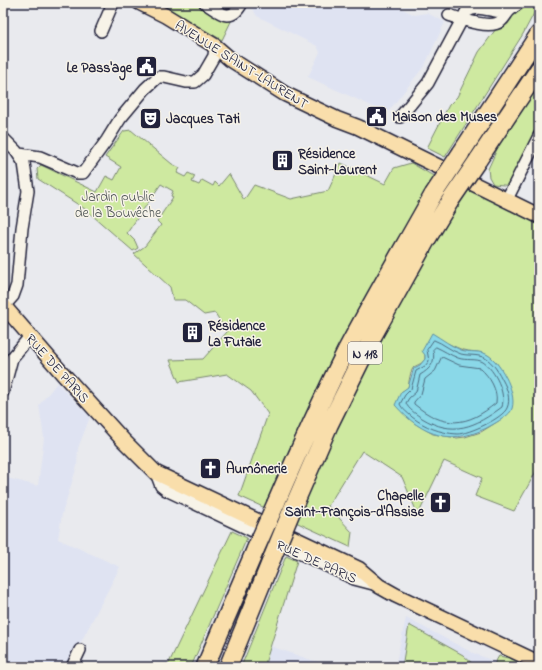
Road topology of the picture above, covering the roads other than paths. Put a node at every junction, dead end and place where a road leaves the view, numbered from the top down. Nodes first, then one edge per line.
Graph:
1 (113, 3) edge
2 (140, 3) edge
3 (205, 3) edge
4 (242, 3) edge
5 (519, 3) edge
6 (449, 15) dead end
7 (462, 19) junction
8 (101, 31) dead end
9 (539, 34) edge
10 (215, 46) junction
11 (539, 69) edge
12 (400, 117) dead end
13 (539, 136) edge
14 (3, 138) edge
15 (19, 154) junction
16 (506, 201) junction
17 (539, 216) edge
18 (3, 305) edge
19 (26, 340) dead end
20 (3, 392) edge
21 (80, 650) dead end
22 (539, 663) edge
23 (72, 667) edge
24 (205, 667) edge
25 (228, 667) edge

1 - 8 street
2 - 10 main road, AVENUE SAINT-LAURENT
3 - 4 street
5 - 7 street
6 - 7 street
7 - 12 street
9 - 24 highway, N 118, bridge
10 - 15 street
10 - 16 main road, AVENUE SAINT-LAURENT
11 - 25 highway, N 118, bridge
13 - 16 street
14 - 15 street, RUE DE PARIS
15 - 18 street, RUE DE PARIS
16 - 17 main road, AVENUE SAINT-LAURENT
18 - 22 main road, RUE DE PARIS
19 - 20 street
21 - 23 street

